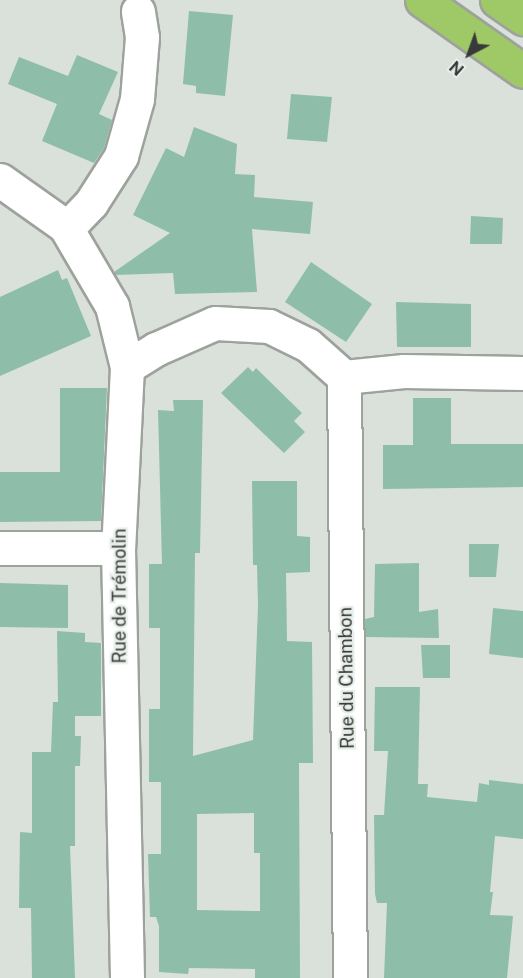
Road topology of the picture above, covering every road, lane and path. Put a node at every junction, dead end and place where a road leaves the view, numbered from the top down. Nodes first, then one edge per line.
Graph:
1 (422, 0) edge
2 (497, 0) edge
3 (138, 11) dead end
4 (523, 18) edge
5 (523, 71) edge
6 (0, 180) edge
7 (67, 228) junction
8 (127, 367) junction
9 (523, 372) edge
10 (344, 377) junction
11 (0, 548) edge
12 (118, 548) junction
13 (127, 978) edge
14 (350, 978) edge

1 - 5 highway
2 - 4 highway
3 - 7 street
6 - 7 street, Rue de Trémolin
7 - 8 street, Rue de Trémolin
8 - 10 street
8 - 12 street, Rue de Trémolin
9 - 10 street
10 - 14 street, Rue du Chambon
11 - 12 street
12 - 13 street, Rue de Trémolin

